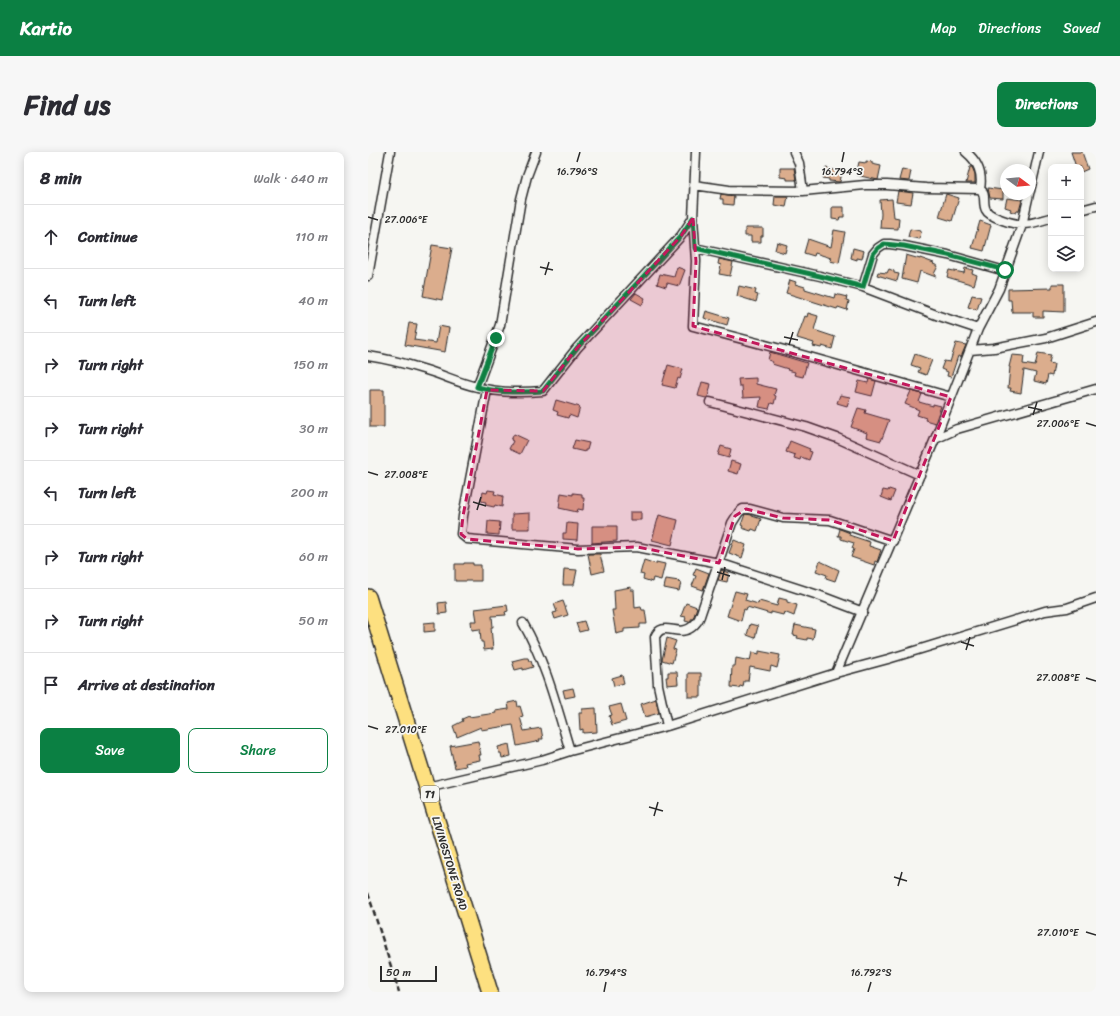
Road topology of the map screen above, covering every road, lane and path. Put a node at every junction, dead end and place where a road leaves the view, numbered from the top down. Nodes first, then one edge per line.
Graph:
1 (390, 152) edge
2 (536, 152) edge
3 (696, 152) edge
4 (794, 152) edge
5 (966, 152) edge
6 (1039, 152) edge
7 (1036, 166) edge
8 (694, 185) junction
9 (980, 190) junction
10 (803, 191) junction
11 (1028, 200) edge
12 (1096, 206) edge
13 (1084, 209) edge
14 (693, 218) junction
15 (1048, 219) edge
16 (1022, 225) junction
17 (695, 248) junction
18 (1005, 270) junction
19 (368, 276) edge
20 (863, 287) junction
21 (1096, 322) edge
22 (978, 329) junction
23 (970, 350) junction
24 (368, 356) edge
25 (477, 387) junction
26 (1096, 389) edge
27 (487, 390) junction
28 (951, 397) junction
29 (710, 402) dead end
30 (935, 438) junction
31 (920, 475) junction
32 (893, 541) junction
33 (719, 563) junction
34 (368, 597) edge
35 (1096, 598) edge
36 (863, 612) junction
37 (523, 623) dead end
38 (836, 674) junction
39 (667, 726) junction
40 (570, 751) junction
41 (428, 787) junction
42 (490, 992) edge

1 - 19 street
2 - 25 street
3 - 8 street
4 - 10 street
5 - 9 street
6 - 7 street
8 - 10 street
8 - 14 street
9 - 10 street
9 - 16 street
11 - 16 street
12 - 13 street
14 - 17 street
14 - 27 street
15 - 16 street
16 - 18 street
17 - 20 street
17 - 28 street
18 - 20 street
18 - 22 street
20 - 22 street
21 - 23 street
22 - 23 street
23 - 28 street
24 - 25 street
25 - 27 street
26 - 30 street
27 - 33 street
28 - 30 street
29 - 31 street
30 - 31 street
31 - 32 street
32 - 33 street
32 - 36 street
33 - 36 street
33 - 39 street
34 - 41 highway, LIVINGSTONE ROAD / T1
35 - 38 street
36 - 38 street
37 - 40 street
38 - 39 street
39 - 40 street
40 - 41 street
41 - 42 highway, LIVINGSTONE ROAD / T1

